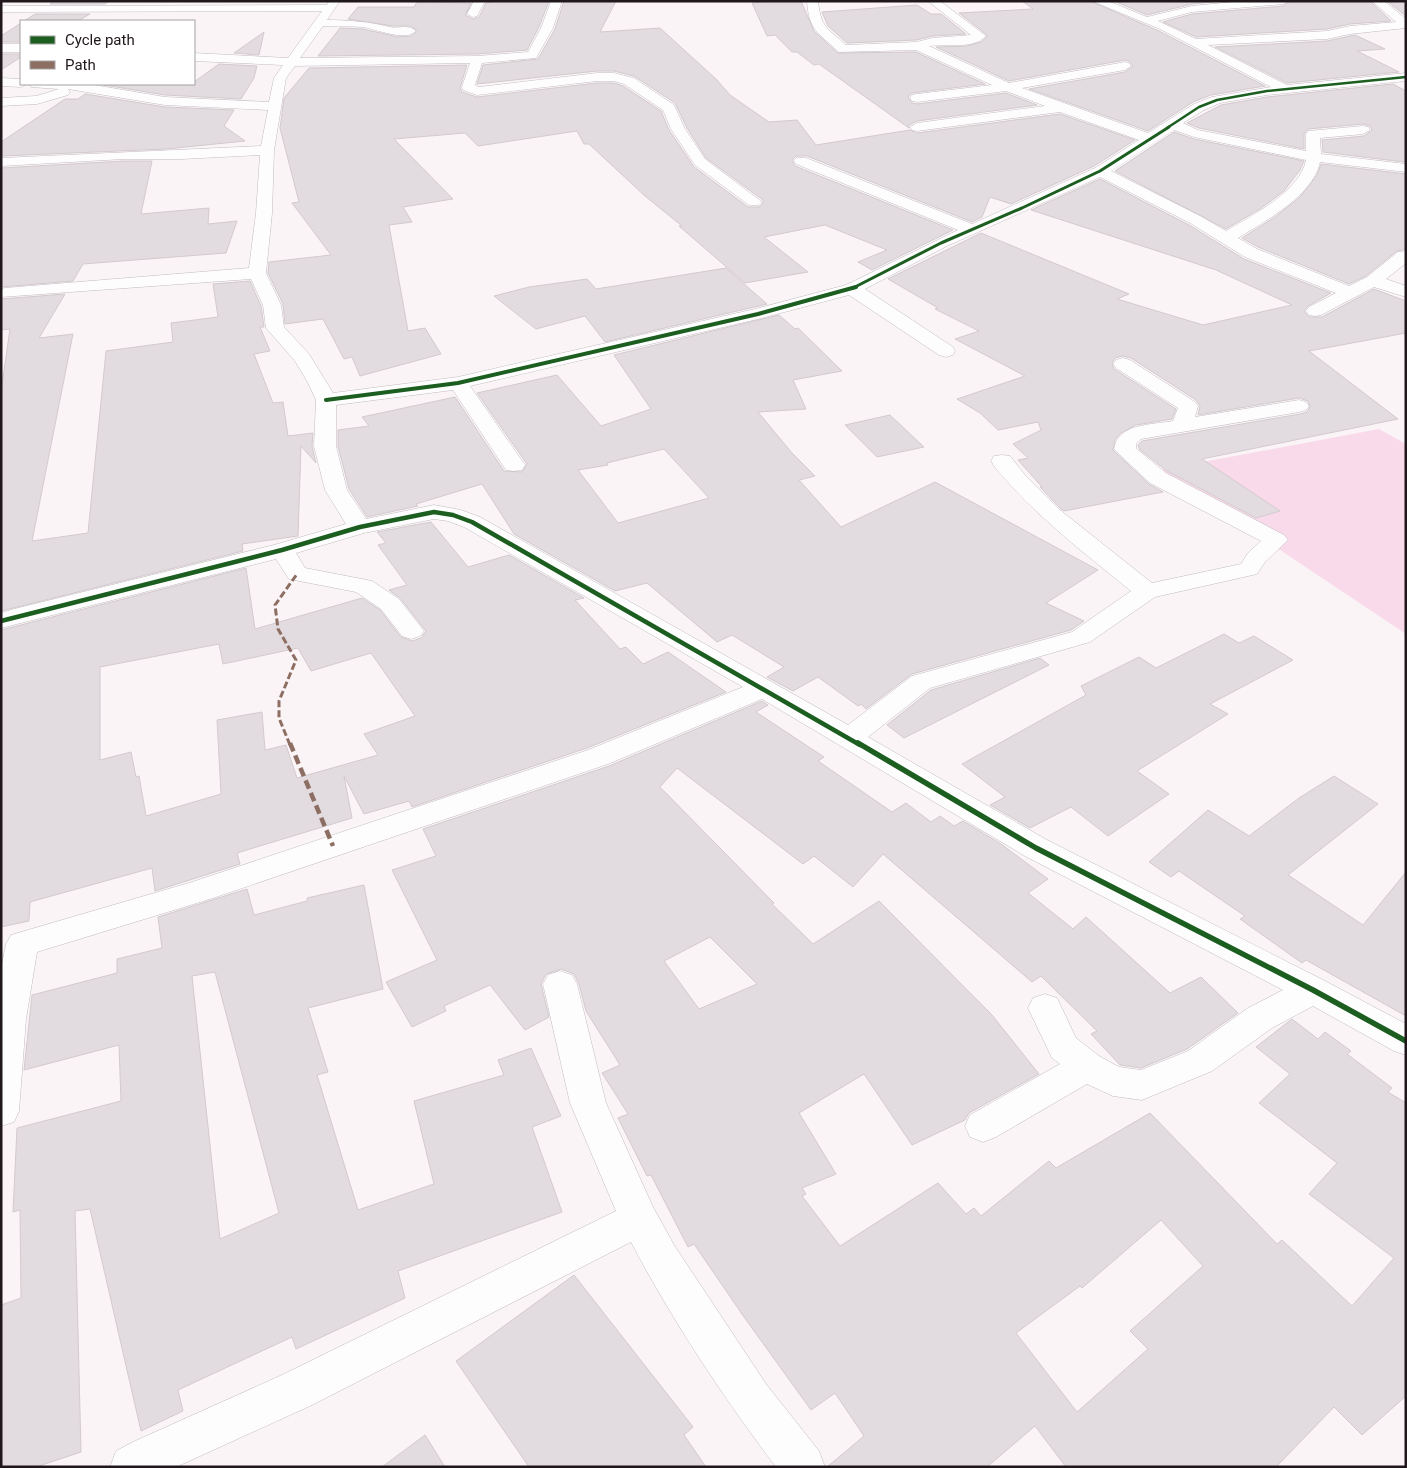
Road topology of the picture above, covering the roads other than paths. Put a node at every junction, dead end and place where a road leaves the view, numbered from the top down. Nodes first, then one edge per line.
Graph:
1 (480, 1) edge
2 (557, 1) edge
3 (812, 1) edge
4 (933, 1) edge
5 (1097, 1) edge
6 (1283, 1) edge
7 (1377, 1) edge
8 (333, 4) edge
9 (210, 5) edge
10 (1, 9) edge
11 (473, 14) dead end
12 (1146, 20) junction
13 (321, 23) junction
14 (1405, 24) edge
15 (410, 31) dead end
16 (1197, 42) junction
17 (918, 46) junction
18 (1, 48) edge
19 (20, 48) edge
20 (195, 56) edge
21 (477, 60) junction
22 (291, 62) junction
23 (1125, 66) dead end
24 (1406, 77) edge
25 (1, 82) edge
26 (20, 83) edge
27 (57, 85) edge
28 (78, 86) junction
29 (1007, 87) junction
30 (1285, 89) junction
31 (917, 98) dead end
32 (1, 102) edge
33 (274, 106) junction
34 (1063, 107) junction
35 (1172, 124) junction
36 (917, 126) dead end
37 (1364, 130) dead end
38 (1149, 138) junction
39 (267, 150) junction
40 (1313, 157) junction
41 (801, 161) dead end
42 (1, 162) edge
43 (1406, 168) edge
44 (1100, 171) junction
45 (754, 202) dead end
46 (970, 229) junction
47 (1225, 239) junction
48 (1404, 256) dead end
49 (257, 273) junction
50 (1373, 281) junction
51 (852, 289) junction
52 (1406, 292) edge
53 (5, 293) dead end
54 (1351, 293) junction
55 (1315, 311) dead end
56 (946, 351) dead end
57 (1124, 364) dead end
58 (458, 383) junction
59 (326, 400) junction
60 (1300, 406) dead end
61 (1180, 426) junction
62 (1002, 461) dead end
63 (514, 465) dead end
64 (360, 527) junction
65 (282, 550) junction
66 (1147, 592) junction
67 (1, 621) edge
68 (411, 631) dead end
69 (764, 688) junction
70 (849, 738) junction
71 (11, 947) edge
72 (560, 984) dead end
73 (1313, 990) junction
74 (1045, 1008) dead end
75 (1406, 1041) edge
76 (1087, 1066) junction
77 (1, 1111) edge
78 (983, 1126) dead end
79 (639, 1219) junction
80 (132, 1467) edge
81 (803, 1467) edge

1 - 11 street
2 - 21 street
3 - 17 street
4 - 17 street
5 - 12 street
6 - 12 street
7 - 14 street
8 - 9 street
8 - 13 street
9 - 10 street
12 - 16 street
13 - 15 street
13 - 22 street
14 - 16 street
16 - 30 street
17 - 29 street
18 - 19 street
20 - 22 street
21 - 22 street
21 - 45 street
22 - 33 street
23 - 29 street
24 - 30 street
25 - 26 street
27 - 28 street
28 - 32 street
28 - 33 street
29 - 31 street
29 - 34 street
30 - 35 street
33 - 39 street
34 - 36 street
34 - 38 street
35 - 38 street
35 - 40 street
37 - 40 street
38 - 44 street
39 - 42 street
39 - 49 street
40 - 43 street
40 - 47 street
41 - 46 street
44 - 46 street
44 - 47 street
46 - 51 street
47 - 54 street
48 - 50 street
49 - 53 street
49 - 59 street
50 - 52 street
50 - 54 street
51 - 56 street
51 - 58 street
54 - 55 street
57 - 61 street
58 - 59 street
58 - 63 street
59 - 64 street
60 - 61 street
61 - 66 street
62 - 66 street
64 - 65 street
64 - 69 street
65 - 67 street
65 - 68 street
66 - 70 street
69 - 70 street
69 - 71 street
70 - 73 street
71 - 77 street
72 - 79 street
73 - 75 street
73 - 76 street
74 - 76 street
76 - 78 street
79 - 80 street
79 - 81 street

